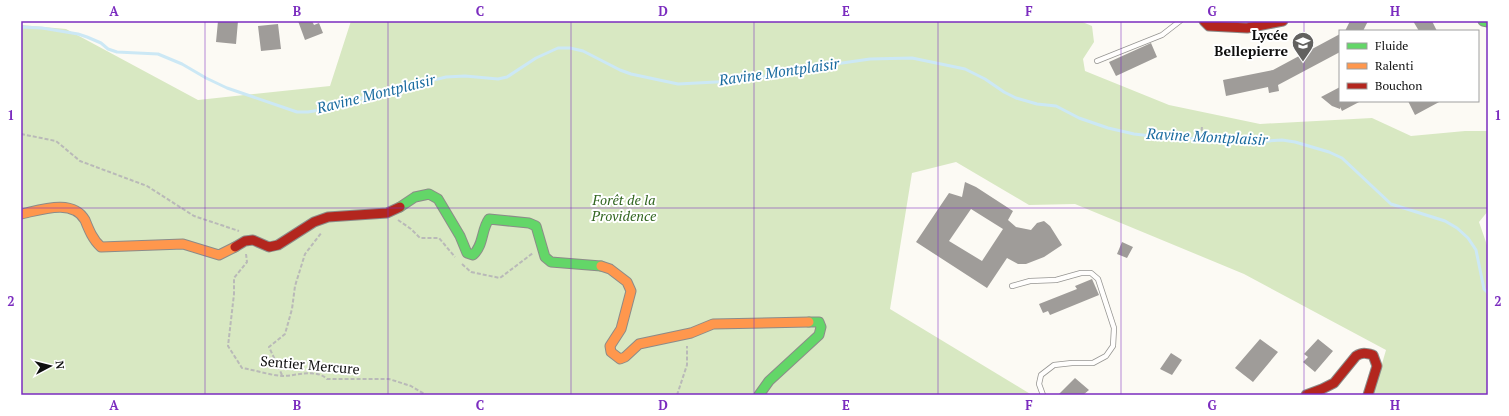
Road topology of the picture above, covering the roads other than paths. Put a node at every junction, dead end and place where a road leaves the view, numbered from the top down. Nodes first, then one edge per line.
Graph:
1 (1180, 21) edge
2 (1204, 21) edge
3 (1283, 21) edge
4 (1483, 21) edge
5 (1488, 22) edge
6 (1097, 61) dead end
7 (21, 214) edge
8 (1012, 286) dead end
9 (759, 395) edge
10 (1043, 395) edge
11 (1306, 395) edge
12 (1368, 395) edge

1 - 6 lane
2 - 3 street
4 - 5 street
7 - 9 street
8 - 10 lane
11 - 12 street

